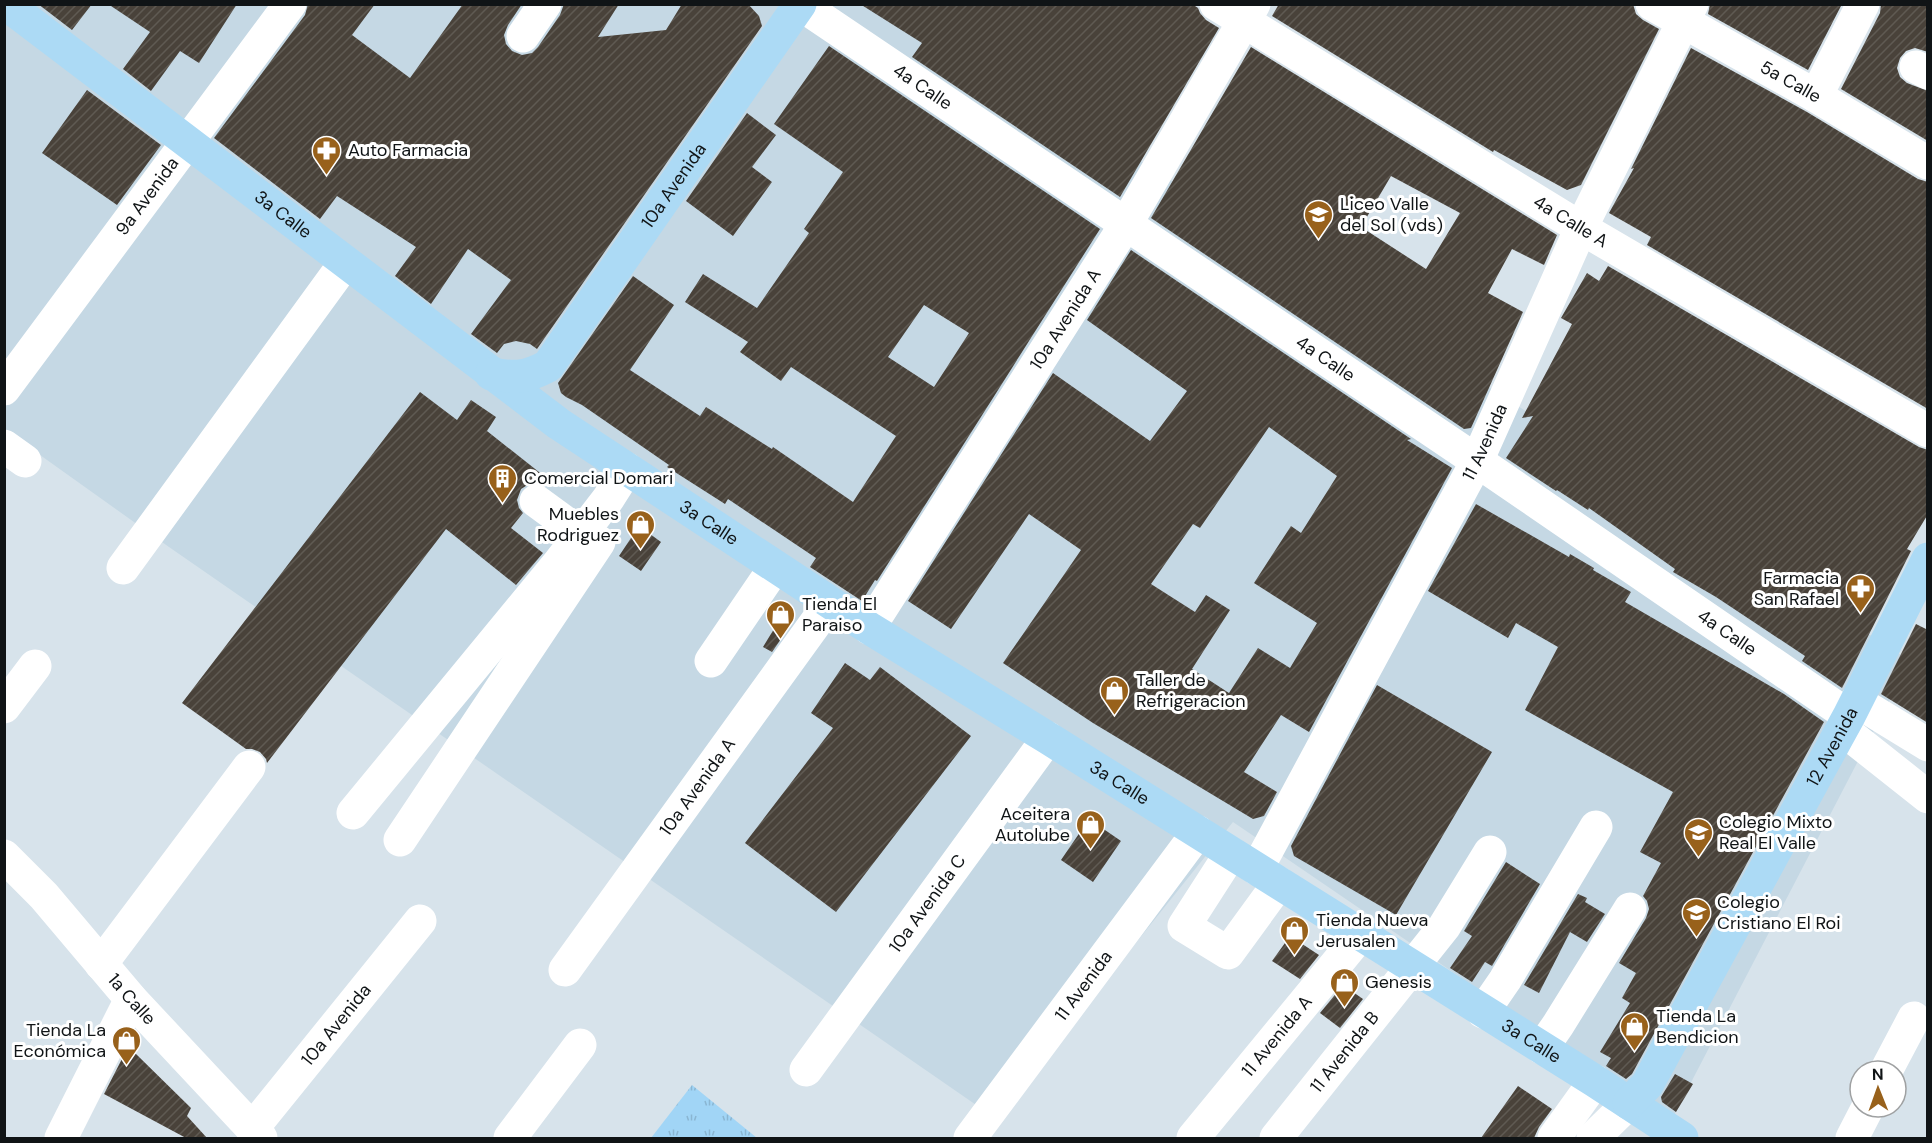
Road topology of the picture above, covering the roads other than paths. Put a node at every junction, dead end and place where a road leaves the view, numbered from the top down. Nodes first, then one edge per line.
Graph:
1 (6, 4) edge
2 (290, 4) edge
3 (545, 4) edge
4 (1652, 4) edge
5 (1863, 4) edge
6 (800, 5) edge
7 (1238, 10) edge
8 (1688, 14) edge
9 (523, 36) dead end
10 (1816, 96) junction
11 (187, 141) junction
12 (1928, 163) edge
13 (1126, 224) junction
14 (1581, 228) junction
15 (345, 263) junction
16 (548, 366) junction
17 (491, 374) junction
18 (4, 389) edge
19 (559, 424) junction
20 (1928, 431) edge
21 (1477, 461) junction
22 (634, 473) junction
23 (536, 501) dead end
24 (581, 534) junction
25 (1928, 559) edge
26 (776, 567) junction
27 (123, 568) dead end
28 (830, 603) junction
29 (869, 628) junction
30 (711, 661) dead end
31 (35, 666) dead end
32 (4, 707) edge
33 (1849, 716) junction
34 (1048, 738) junction
35 (1928, 745) edge
36 (249, 767) dead end
37 (1928, 798) edge
38 (353, 813) dead end
39 (1596, 826) dead end
40 (1198, 832) junction
41 (400, 840) dead end
42 (1490, 852) dead end
43 (4, 856) edge
44 (1256, 868) junction
45 (1630, 909) dead end
46 (420, 921) dead end
47 (1361, 934) junction
48 (101, 964) junction
49 (1413, 967) junction
50 (565, 970) dead end
51 (131, 999) junction
52 (1483, 1012) junction
53 (1914, 1017) dead end
54 (580, 1045) dead end
55 (1542, 1048) junction
56 (1892, 1059) edge
57 (806, 1070) dead end
58 (1595, 1081) junction
59 (1629, 1103) junction
60 (1862, 1119) edge
61 (256, 1134) edge
62 (61, 1138) edge
63 (510, 1138) edge
64 (970, 1138) edge
65 (1193, 1138) edge
66 (1276, 1138) edge
67 (1554, 1138) edge
68 (1593, 1138) edge
69 (1682, 1138) edge
70 (1852, 1138) edge

1 - 11 main road, 3a Calle
2 - 11 street, 9a Avenida
3 - 9 street
4 - 8 street, 5a Calle
5 - 10 street
6 - 13 street, 4a Calle
6 - 16 main road, 10a Avenida
7 - 13 street, 10a Avenida A
7 - 14 street, 4a Calle A
8 - 10 street, 5a Calle
8 - 14 street, 11 Avenida
10 - 12 street, 5a Calle
11 - 15 main road, 3a Calle
11 - 18 street, 9a Avenida
13 - 21 street, 4a Calle
13 - 29 street, 10a Avenida A
14 - 20 street, 4a Calle A
14 - 21 street, 11 Avenida
15 - 17 main road, 3a Calle
15 - 27 street
16 - 17 main road
16 - 19 main road
17 - 19 main road, 3a Calle
19 - 22 main road, 3a Calle
21 - 33 street, 4a Calle
21 - 44 street, 11 Avenida
22 - 24 street
22 - 26 main road, 3a Calle
22 - 41 street
23 - 24 street
24 - 38 street
25 - 33 main road, 12 Avenida
26 - 28 main road, 3a Calle
26 - 30 street
28 - 29 main road, 3a Calle
28 - 50 street, 10a Avenida A
29 - 34 main road, 3a Calle
31 - 32 street
33 - 35 street, 4a Calle
33 - 37 street
33 - 59 main road, 12 Avenida
34 - 40 main road, 3a Calle
34 - 57 street, 10a Avenida C
36 - 48 street
39 - 52 street
40 - 44 main road, 3a Calle
40 - 64 street, 11 Avenida
42 - 49 street, 11 Avenida B
43 - 48 street, 1a Calle
44 - 47 main road, 3a Calle
45 - 55 street
46 - 61 street, 10a Avenida
47 - 49 main road, 3a Calle
47 - 65 street, 11 Avenida A
48 - 51 street, 1a Calle
49 - 52 main road, 3a Calle
49 - 66 street, 11 Avenida B
51 - 61 street, 1a Calle
51 - 62 street
52 - 55 main road, 3a Calle
53 - 56 street
54 - 63 street
55 - 58 main road, 3a Calle
58 - 59 main road, 3a Calle
58 - 67 street
59 - 68 street, 12 Avenida
59 - 69 main road, 3a Calle
60 - 70 street

